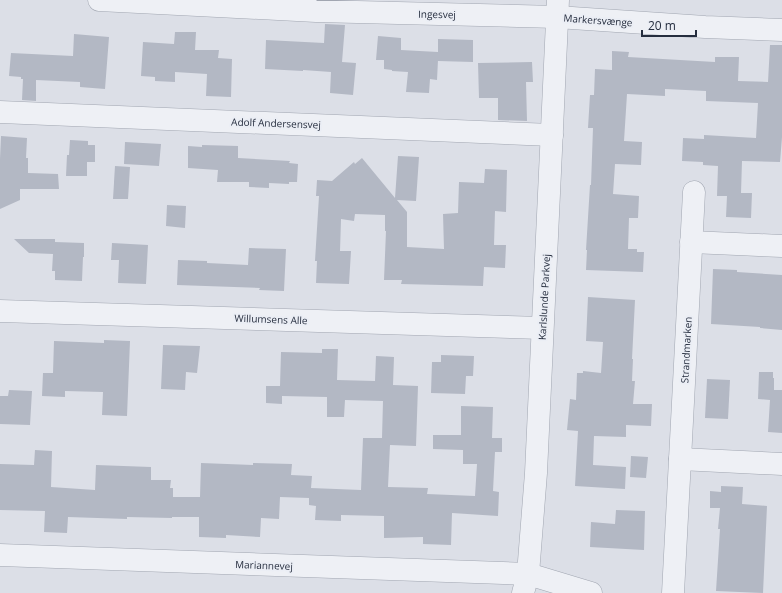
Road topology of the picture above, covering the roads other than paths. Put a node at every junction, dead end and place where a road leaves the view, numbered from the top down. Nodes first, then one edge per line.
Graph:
1 (99, 0) edge
2 (316, 6) edge
3 (558, 9) edge
4 (782, 30) edge
5 (0, 112) edge
6 (552, 135) junction
7 (694, 192) dead end
8 (691, 242) junction
9 (782, 246) edge
10 (0, 311) edge
11 (542, 328) junction
12 (680, 459) junction
13 (782, 464) edge
14 (0, 555) edge
15 (525, 584) edge
16 (591, 593) edge
17 (673, 593) edge

1 - 2 street, Ingesvej
2 - 3 street, Ingesvej
3 - 4 street, Markersvænge
3 - 6 street, Karlslunde Parkvej
5 - 6 street, Adolf Andersensvej
6 - 11 street, Karlslunde Parkvej
7 - 8 street, Strandmarken
8 - 9 street
8 - 12 street, Strandmarken
10 - 11 street, Willumsens Alle
11 - 15 street, Karlslunde Parkvej
12 - 13 street
12 - 17 street, Strandmarken
14 - 15 street, Mariannevej
15 - 16 street, Mariannevej

